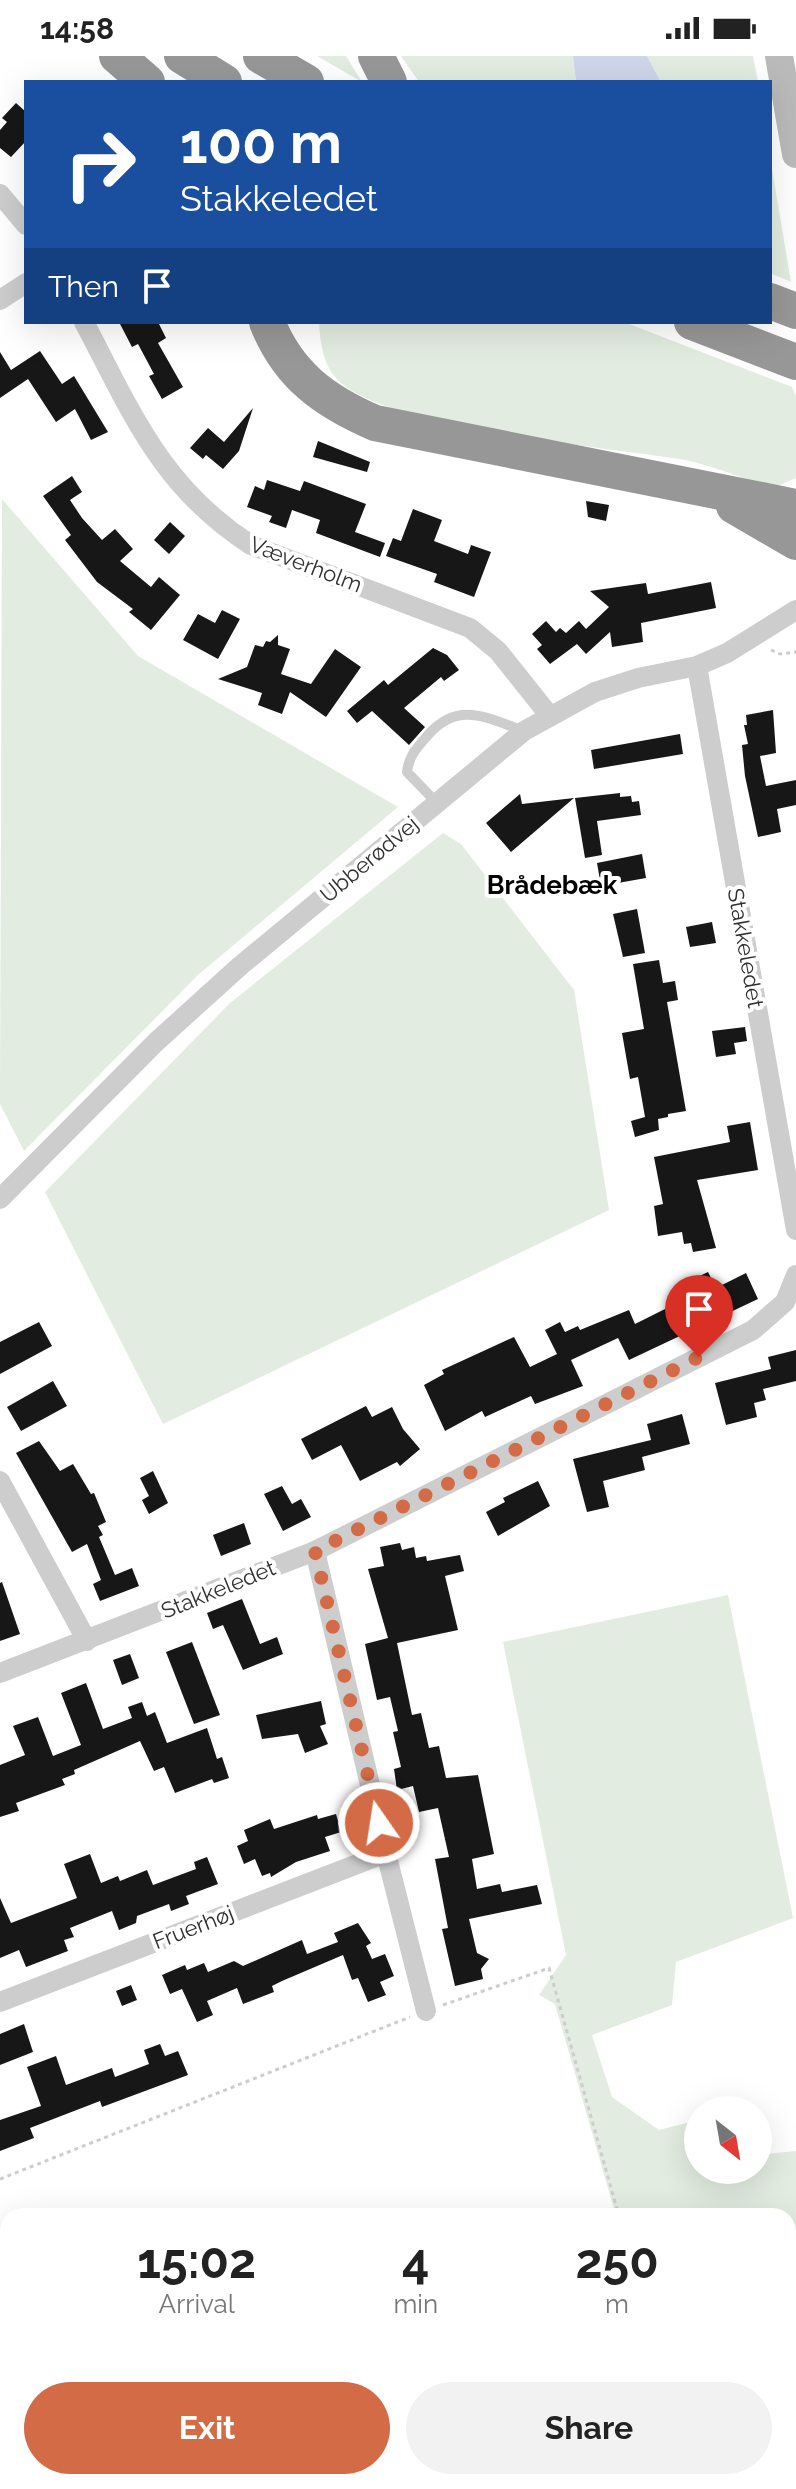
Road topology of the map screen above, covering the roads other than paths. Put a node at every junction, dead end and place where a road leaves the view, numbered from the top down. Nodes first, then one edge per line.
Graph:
1 (117, 56) edge
2 (182, 56) edge
3 (261, 56) edge
4 (376, 56) edge
5 (779, 56) edge
6 (145, 80) edge
7 (221, 80) edge
8 (303, 80) edge
9 (388, 80) edge
10 (796, 154) edge
11 (0, 194) edge
12 (24, 223) edge
13 (24, 284) edge
14 (0, 300) edge
15 (772, 302) edge
16 (796, 311) edge
17 (85, 324) edge
18 (268, 324) edge
19 (293, 324) edge
20 (697, 324) edge
21 (737, 324) edge
22 (796, 347) edge
23 (796, 362) edge
24 (326, 397) junction
25 (701, 489) junction
26 (796, 507) edge
27 (796, 542) edge
28 (796, 610) edge
29 (697, 666) junction
30 (549, 715) junction
31 (524, 731) junction
32 (437, 803) junction
33 (0, 1199) edge
34 (796, 1230) edge
35 (796, 1275) edge
36 (0, 1481) edge
37 (315, 1551) junction
38 (87, 1641) junction
39 (0, 1673) edge
40 (386, 1853) junction
41 (0, 2002) edge
42 (426, 2011) road end

1 - 6 highway
2 - 7 highway
3 - 8 highway
4 - 9 highway
5 - 10 main road
11 - 12 street
13 - 14 street
15 - 16 highway
17 - 30 street, Væverholm
18 - 24 highway
19 - 24 highway
20 - 23 highway
21 - 22 highway
24 - 25 highway
25 - 26 highway
25 - 27 highway
28 - 29 street, Ubberødvej
29 - 30 street, Ubberødvej
29 - 34 street, Stakkeledet
30 - 31 street, Ubberødvej
31 - 32 street, Ubberødvej
31 - 32 lane
32 - 33 street, Ubberødvej
35 - 37 street, Stakkeledet
36 - 38 street
37 - 38 street, Stakkeledet
37 - 40 street
38 - 39 street, Stakkeledet
40 - 41 street, Fruerhøj
40 - 42 street

